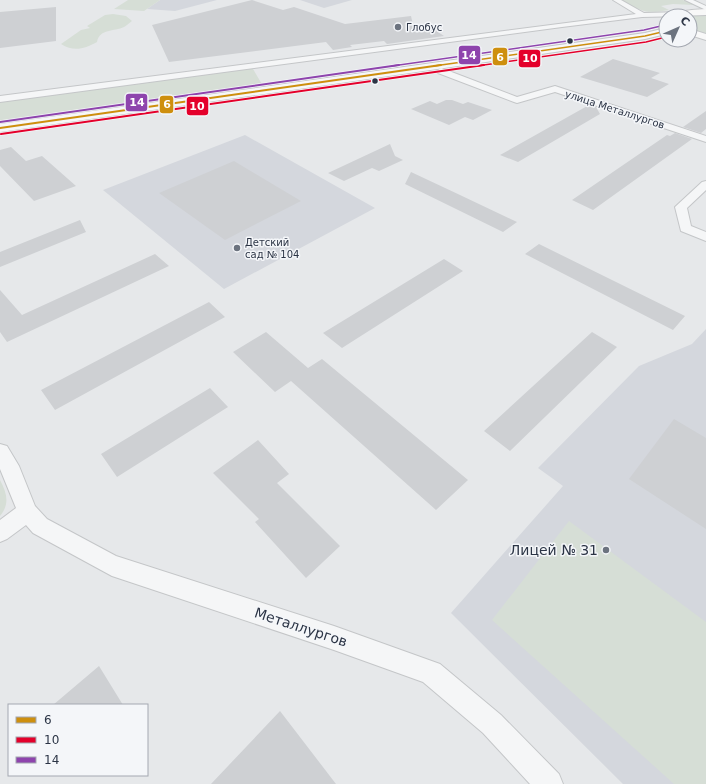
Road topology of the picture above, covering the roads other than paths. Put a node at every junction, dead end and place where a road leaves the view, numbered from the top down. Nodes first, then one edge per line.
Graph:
1 (616, 0) edge
2 (688, 0) edge
3 (706, 8) edge
4 (644, 15) junction
5 (658, 15) edge
6 (658, 21) edge
7 (658, 33) edge
8 (658, 40) edge
9 (437, 69) junction
10 (0, 99) edge
11 (0, 128) edge
12 (17, 129) junction
13 (0, 135) edge
14 (706, 139) edge
15 (706, 184) edge
16 (706, 237) edge
17 (0, 452) edge
18 (28, 512) junction
19 (0, 532) edge
20 (549, 784) edge

1 - 4 street
2 - 3 street
4 - 5 street
4 - 6 street
4 - 10 street
7 - 9 main road
8 - 9 main road
9 - 12 main road
9 - 14 street, улица Металлургов
11 - 12 main road
12 - 13 main road
15 - 16 street
17 - 18 street
18 - 19 street
18 - 20 street, Металлургов

